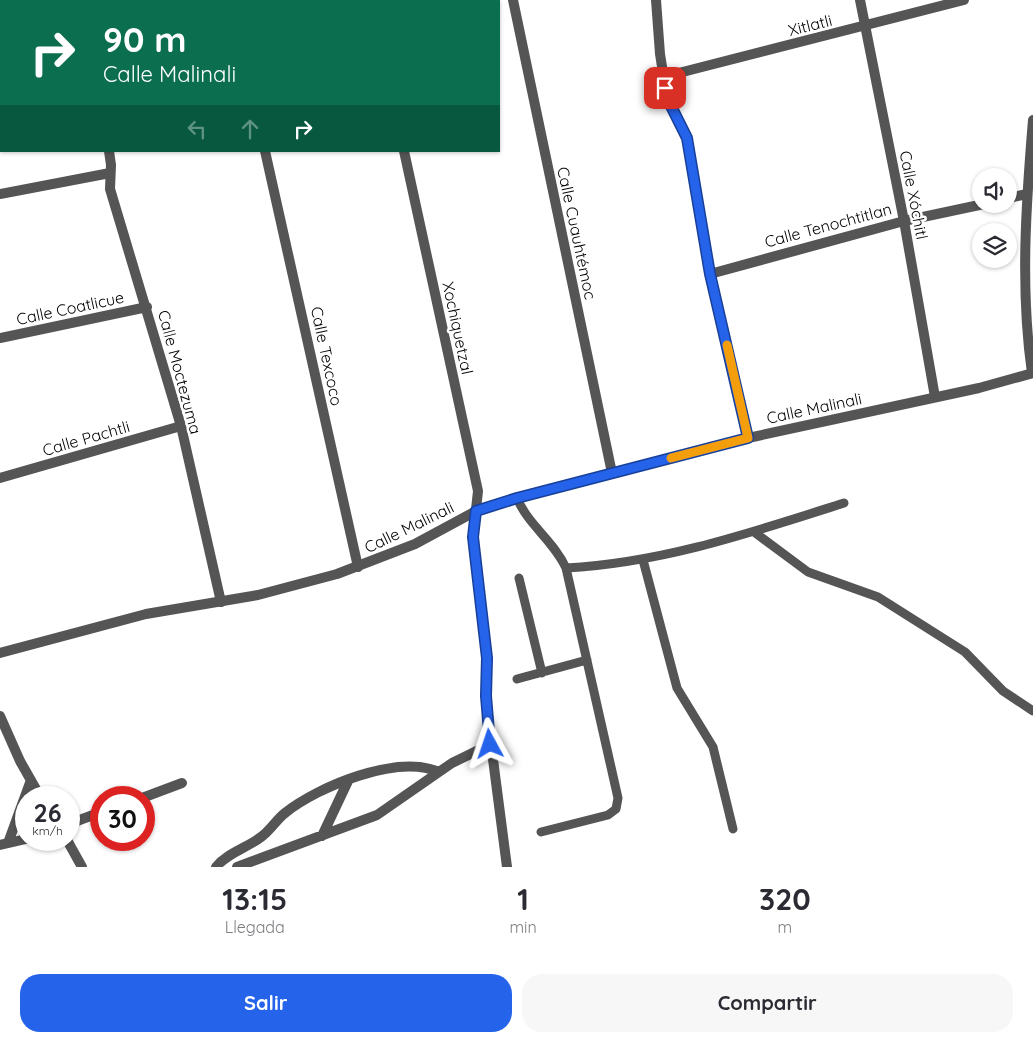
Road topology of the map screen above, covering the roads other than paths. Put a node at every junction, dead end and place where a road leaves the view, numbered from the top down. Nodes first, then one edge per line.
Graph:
1 (513, 0) edge
2 (656, 0) edge
3 (860, 0) edge
4 (964, 0) edge
5 (867, 27) junction
6 (663, 77) junction
7 (1033, 120) edge
8 (109, 152) edge
9 (265, 152) edge
10 (404, 152) edge
11 (110, 173) junction
12 (0, 194) edge
13 (1027, 194) junction
14 (1017, 196) edge
15 (972, 207) edge
16 (904, 221) junction
17 (710, 274) junction
18 (147, 307) junction
19 (0, 338) edge
20 (1032, 373) edge
21 (934, 397) junction
22 (180, 426) junction
23 (748, 438) junction
24 (612, 473) junction
25 (0, 478) edge
26 (517, 498) junction
27 (844, 503) dead end
28 (476, 511) junction
29 (754, 532) junction
30 (643, 560) junction
31 (358, 567) junction
32 (566, 568) junction
33 (519, 578) dead end
34 (221, 602) junction
35 (0, 653) edge
36 (587, 660) junction
37 (542, 673) junction
38 (517, 680) dead end
39 (1033, 710) edge
40 (0, 716) edge
41 (490, 744) junction
42 (439, 772) junction
43 (32, 780) junction
44 (348, 781) junction
45 (182, 783) dead end
46 (35, 786) edge
47 (155, 793) edge
48 (733, 829) dead end
49 (541, 832) dead end
50 (322, 836) junction
51 (4, 844) edge
52 (73, 851) edge
53 (82, 867) edge
54 (216, 867) edge
55 (237, 867) edge
56 (507, 867) edge

1 - 24 street, Calle Cuauhtémoc
2 - 6 street
3 - 5 street, Calle Xóchitl
4 - 5 street, Xitlatli
5 - 6 street, Xitlatli
5 - 16 street, Calle Xóchitl
6 - 17 street
7 - 13 street
8 - 11 street, Calle Moctezuma
9 - 31 street, Calle Texcoco
10 - 28 street, Xochiquetzal
11 - 12 street
11 - 18 street, Calle Moctezuma
13 - 14 street
13 - 20 street
15 - 16 street, Calle Tenochtitlan
16 - 17 street, Calle Tenochtitlan
16 - 21 street, Calle Xóchitl
17 - 23 street
18 - 19 street, Calle Coatlicue
18 - 22 street, Calle Moctezuma
20 - 21 street, Calle Malinali
21 - 23 street, Calle Malinali
22 - 25 street, Calle Pachtli
22 - 34 street, Calle Moctezuma
23 - 24 street, Calle Malinali
24 - 26 street, Calle Malinali
26 - 28 street, Calle Malinali
26 - 32 lane
27 - 29 lane
28 - 31 street, Calle Malinali
28 - 41 street, Xochiquetzal
29 - 30 lane
29 - 39 lane
30 - 32 lane
30 - 48 lane
31 - 34 street, Calle Malinali
32 - 36 lane
33 - 37 lane
34 - 35 street, Calle Malinali
36 - 37 lane
36 - 49 lane
37 - 38 lane
40 - 43 street
41 - 42 street
41 - 56 street, Xochiquetzal
42 - 44 street
42 - 50 street
43 - 46 street
43 - 51 street
44 - 50 street
44 - 54 street
45 - 47 street
50 - 55 street
52 - 53 street

